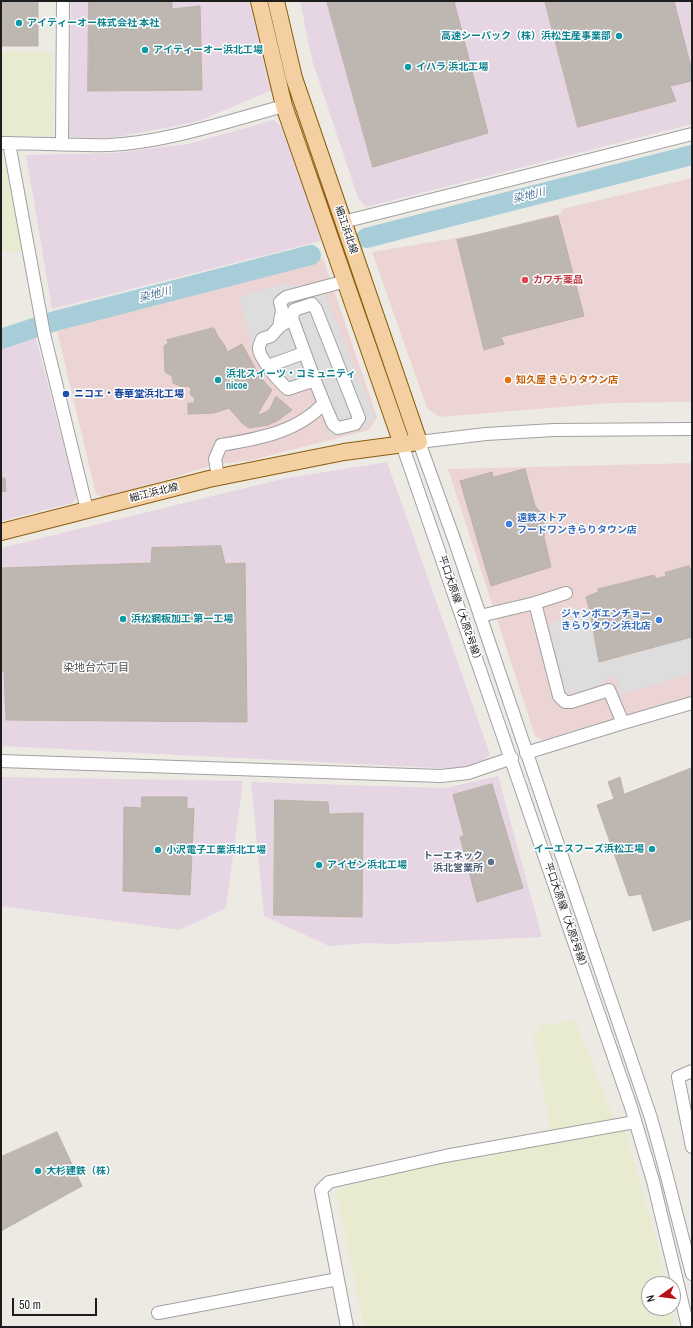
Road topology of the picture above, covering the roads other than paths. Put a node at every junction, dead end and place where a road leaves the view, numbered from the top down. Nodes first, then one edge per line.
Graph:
1 (63, 1) edge
2 (259, 1) edge
3 (276, 1) edge
4 (284, 106) junction
5 (692, 134) edge
6 (5, 143) edge
7 (62, 144) junction
8 (345, 228) junction
9 (346, 281) junction
10 (292, 318) junction
11 (279, 327) junction
12 (304, 353) junction
13 (268, 366) junction
14 (315, 382) junction
15 (324, 404) junction
16 (692, 429) edge
17 (419, 442) junction
18 (402, 444) junction
19 (218, 477) junction
20 (87, 510) junction
21 (1, 532) edge
22 (566, 593) dead end
23 (535, 603) junction
24 (480, 616) junction
25 (692, 703) edge
26 (623, 723) junction
27 (526, 753) junction
28 (512, 758) junction
29 (1, 761) edge
30 (692, 1071) edge
31 (635, 1122) junction
32 (692, 1147) edge
33 (692, 1274) edge
34 (338, 1279) junction
35 (158, 1313) dead end
36 (347, 1327) edge
37 (688, 1327) edge

1 - 7 street
2 - 4 main road, 細江浜北線
3 - 8 main road, 細江浜北線
4 - 7 street
4 - 9 main road, 細江浜北線
5 - 8 street
6 - 7 street
6 - 20 street
8 - 17 main road, 細江浜北線
9 - 11 street
9 - 18 main road, 細江浜北線
10 - 11 street
10 - 12 street
10 - 15 street
11 - 13 street
12 - 13 street
12 - 14 street
13 - 14 street
14 - 15 street
15 - 19 street
16 - 17 street
17 - 18 main road, 細江浜北線
17 - 24 street, 平口大原線（大原2号線）
18 - 19 main road, 細江浜北線
18 - 28 street, 平口大原線（大原2号線）
19 - 20 main road, 細江浜北線
20 - 21 main road, 細江浜北線
22 - 23 street
23 - 24 street
23 - 26 street
24 - 27 street, 平口大原線（大原2号線）
25 - 26 street
26 - 27 street
27 - 33 street, 平口大原線（大原2号線）
28 - 29 street
28 - 31 street, 平口大原線（大原2号線）
30 - 32 street
31 - 34 street
31 - 37 street, 平口大原線（大原2号線）
34 - 35 street
34 - 36 street

